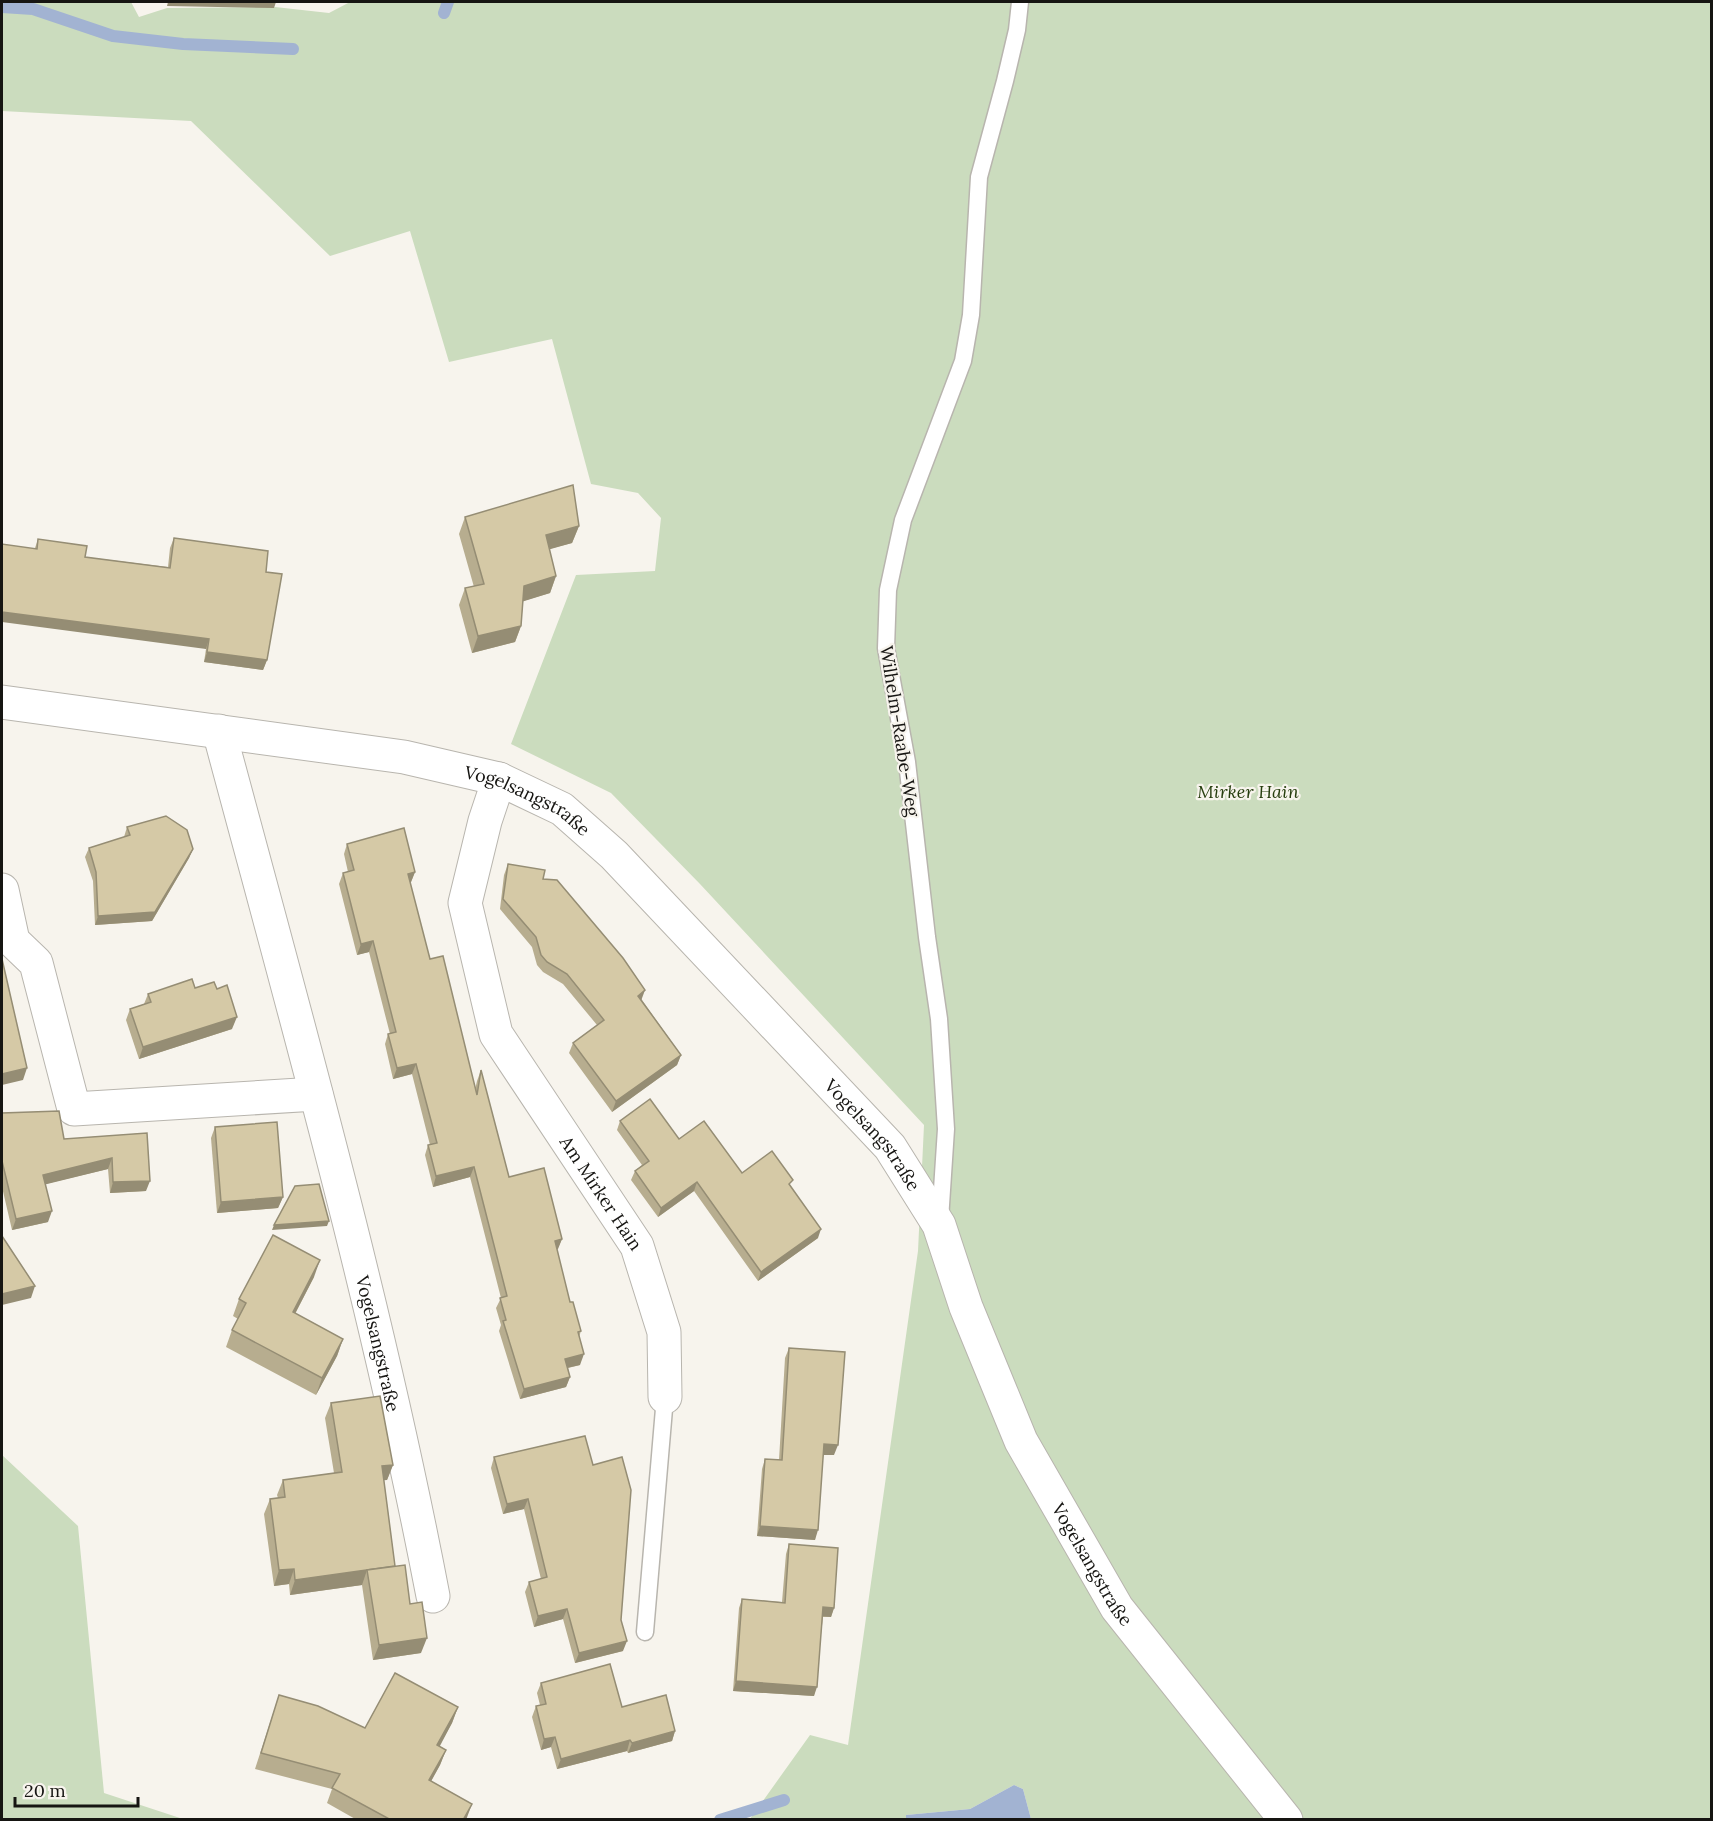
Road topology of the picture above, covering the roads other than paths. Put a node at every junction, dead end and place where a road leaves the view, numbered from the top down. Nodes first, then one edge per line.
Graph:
1 (1020, 2) edge
2 (2, 702) edge
3 (219, 731) junction
4 (500, 779) junction
5 (2, 890) edge
6 (316, 1094) junction
7 (939, 1225) junction
8 (665, 1397) joint
9 (433, 1596) dead end
10 (645, 1632) dead end
11 (1286, 1820) edge

1 - 7 lane, Wilhelm-Raabe-Weg
2 - 3 street, Vogelsangstraße
3 - 4 street, Vogelsangstraße
3 - 6 street, Vogelsangstraße
4 - 7 street, Vogelsangstraße
4 - 8 street, Am Mirker Hain
5 - 6 street
6 - 9 street, Vogelsangstraße
7 - 11 street, Vogelsangstraße
8 - 10 lane, Am Mirker Hain

